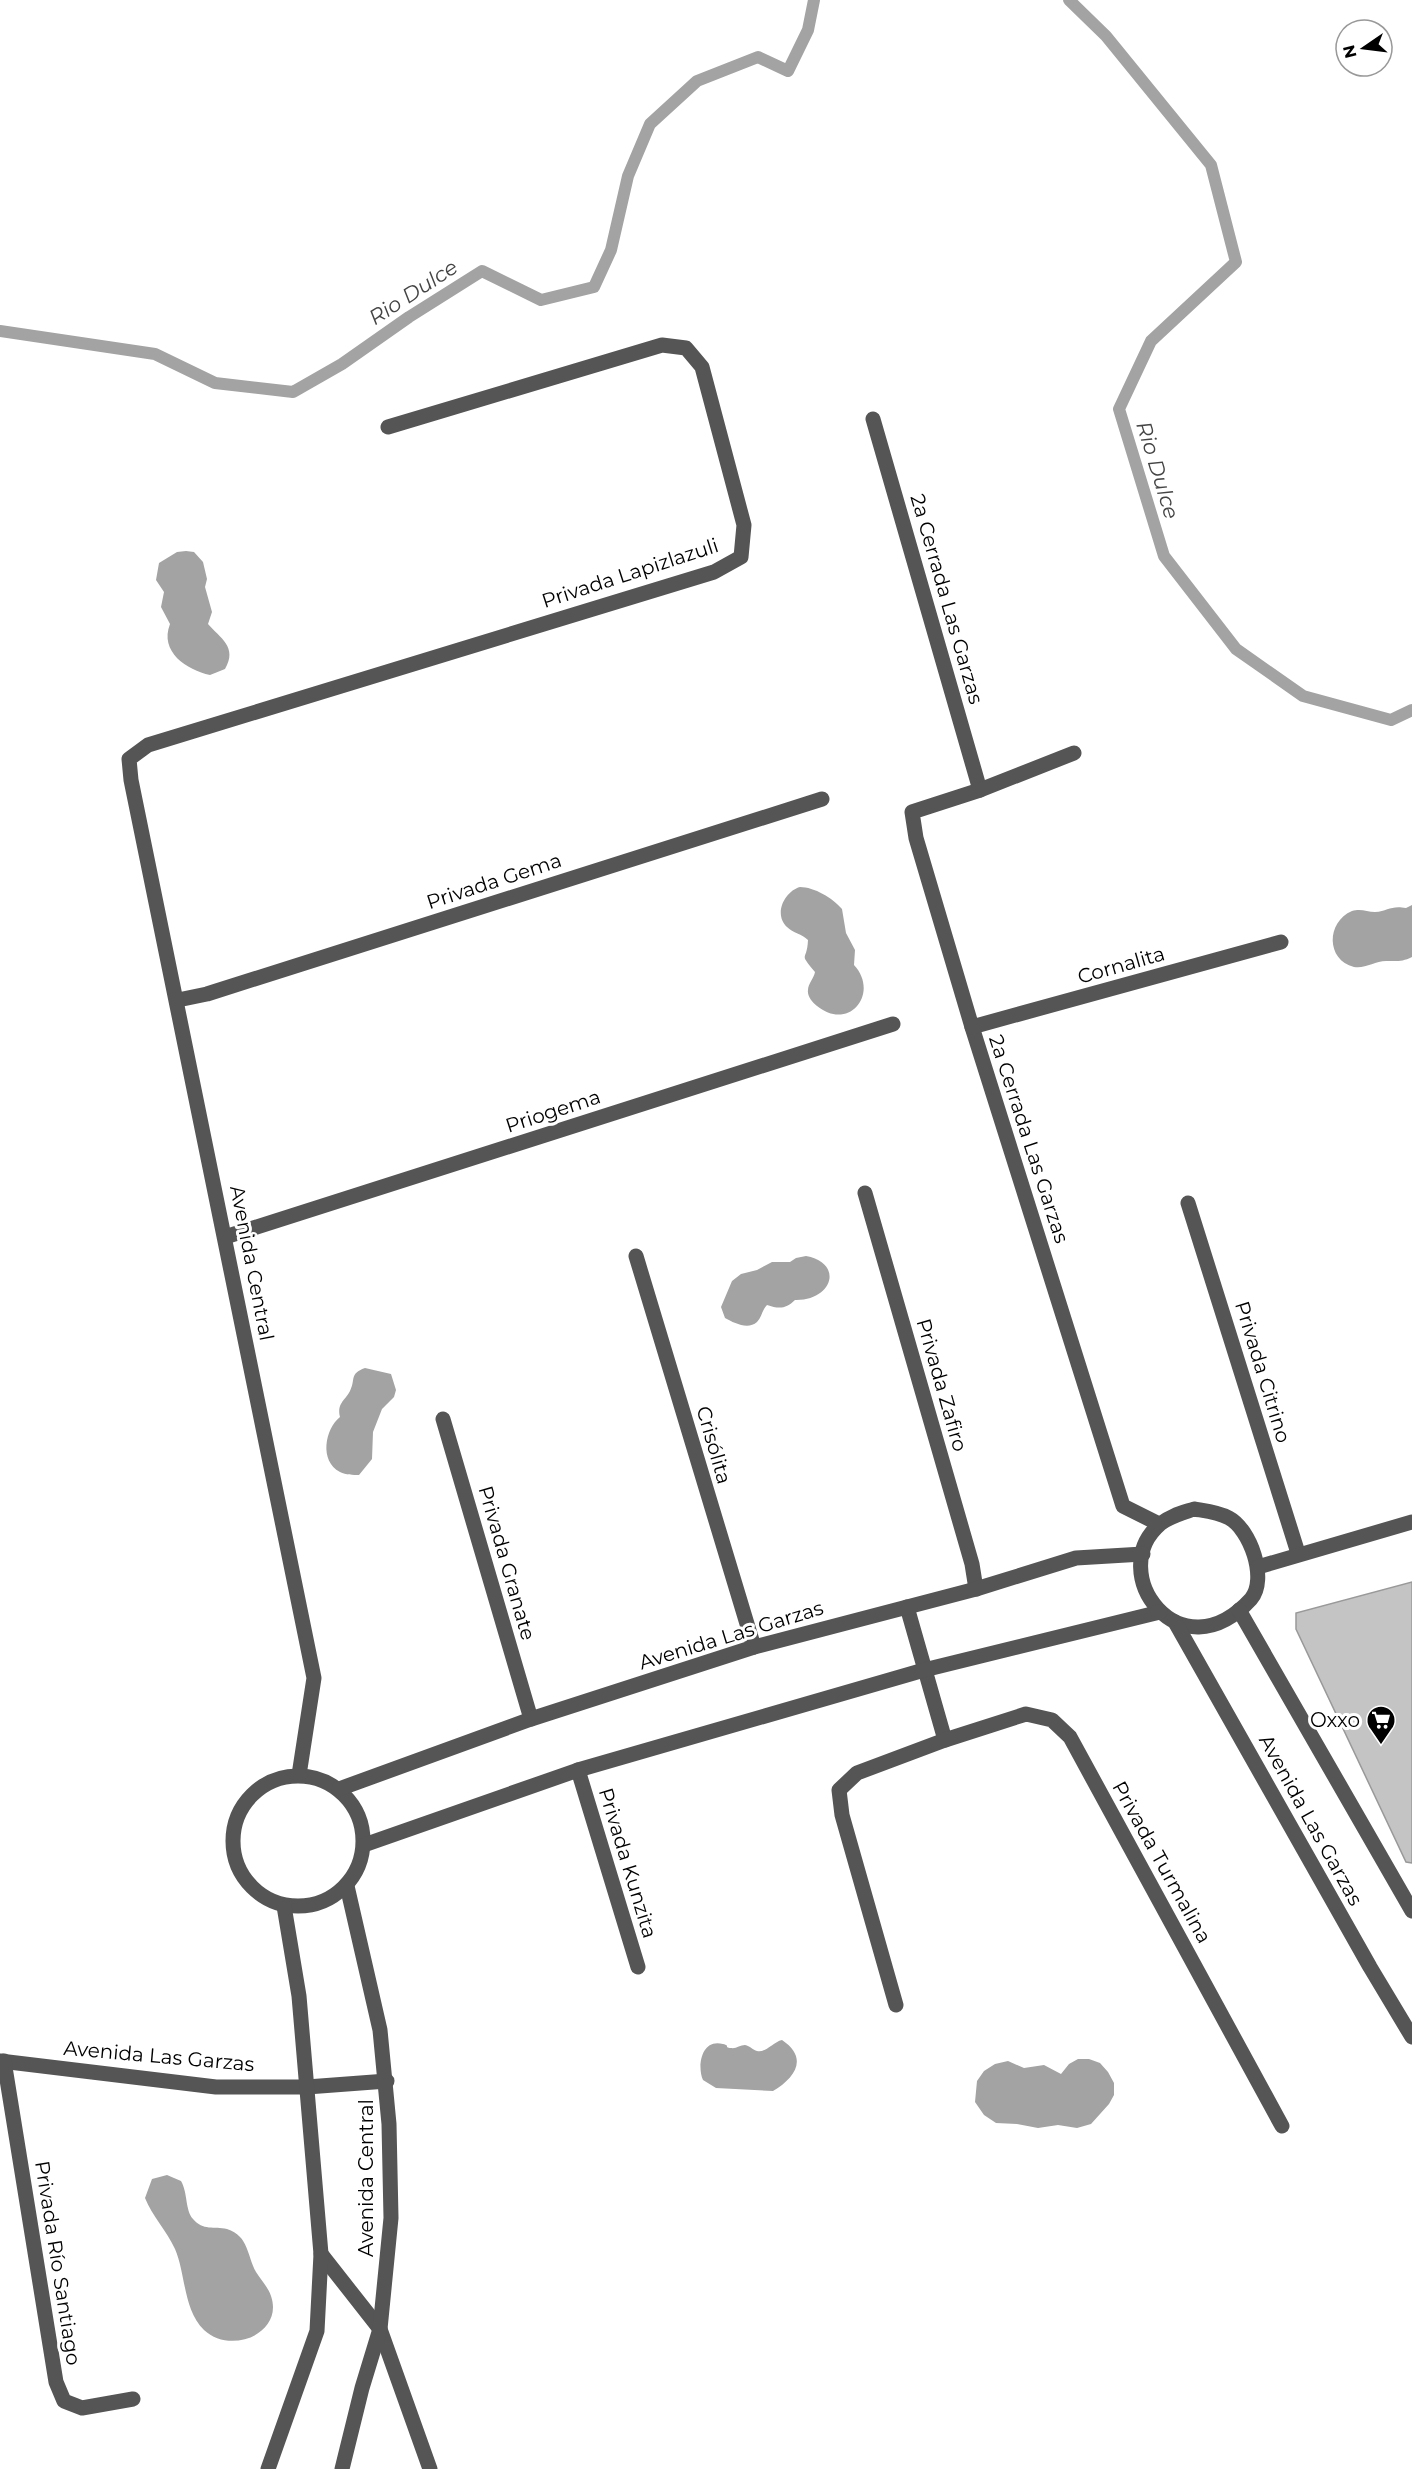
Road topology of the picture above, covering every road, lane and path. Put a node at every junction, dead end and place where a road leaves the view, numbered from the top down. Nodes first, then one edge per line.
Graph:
1 (873, 419) dead end
2 (388, 427) dead end
3 (1074, 753) dead end
4 (129, 759) joint
5 (980, 790) junction
6 (822, 799) dead end
7 (1281, 942) dead end
8 (178, 1000) junction
9 (892, 1024) dead end
10 (972, 1028) junction
11 (865, 1193) dead end
12 (1188, 1203) dead end
13 (225, 1237) junction
14 (636, 1256) dead end
15 (443, 1419) dead end
16 (1412, 1522) edge
17 (1159, 1524) junction
18 (1298, 1553) junction
19 (1143, 1554) junction
20 (1258, 1567) junction
21 (976, 1589) junction
22 (907, 1607) junction
23 (1239, 1610) junction
24 (1160, 1612) junction
25 (1175, 1622) junction
26 (754, 1647) junction
27 (924, 1670) junction
28 (531, 1719) junction
29 (945, 1740) junction
30 (578, 1770) junction
31 (299, 1775) junction
32 (339, 1789) junction
33 (364, 1845) junction
34 (347, 1886) junction
35 (284, 1906) junction
36 (1412, 1911) edge
37 (638, 1967) dead end
38 (896, 2005) dead end
39 (1412, 2037) edge
40 (2, 2061) edge
41 (387, 2081) junction
42 (307, 2087) junction
43 (1282, 2126) dead end
44 (321, 2253) junction
45 (380, 2329) junction
46 (133, 2399) dead end
47 (268, 2469) edge
48 (342, 2469) edge
49 (430, 2469) edge

1 - 5 street, 2a Cerrada Las Garzas
2 - 4 street, Privada Lapizlazuli
3 - 5 street, 2a Cerrada Las Garzas
4 - 8 street, Avenida Central
5 - 10 street, 2a Cerrada Las Garzas
6 - 8 street, Privada Gema
7 - 10 street, Cornalita
8 - 13 street, Avenida Central
9 - 13 street, Priogema
10 - 17 street, 2a Cerrada Las Garzas
11 - 21 street, Privada Zafiro
12 - 18 street, Privada Citrino
13 - 31 street, Avenida Central
14 - 26 street, Crisólita
15 - 28 street, Privada Granate
16 - 18 street
17 - 19 street, Avenida Las Garzas
17 - 20 street, Avenida Las Garzas
18 - 20 street
19 - 21 street, Avenida Las Garzas
19 - 24 street, Avenida Las Garzas
20 - 23 street, Avenida Las Garzas
21 - 22 street, Avenida Las Garzas
22 - 26 street, Avenida Las Garzas
22 - 27 street
23 - 25 street, Avenida Las Garzas
23 - 36 street, Avenida Las Garzas
24 - 25 street, Avenida Las Garzas
24 - 27 street
25 - 39 street, Avenida Las Garzas
26 - 28 street, Avenida Las Garzas
27 - 29 street
27 - 30 street
28 - 32 street, Avenida Las Garzas
29 - 38 street, Privada Turmalina
29 - 43 street, Privada Turmalina
30 - 33 street
30 - 37 street, Privada Kunzita
31 - 32 street
31 - 35 street
32 - 33 street
33 - 34 street
34 - 35 street
34 - 41 street, Avenida Central
35 - 42 street
40 - 42 street, Avenida Las Garzas
40 - 46 street, Privada Río Santiago
41 - 42 street, Avenida Las Garzas
41 - 45 street, Avenida Central
42 - 44 street
44 - 45 street
44 - 47 street
45 - 48 street, Avenida Central
45 - 49 street

